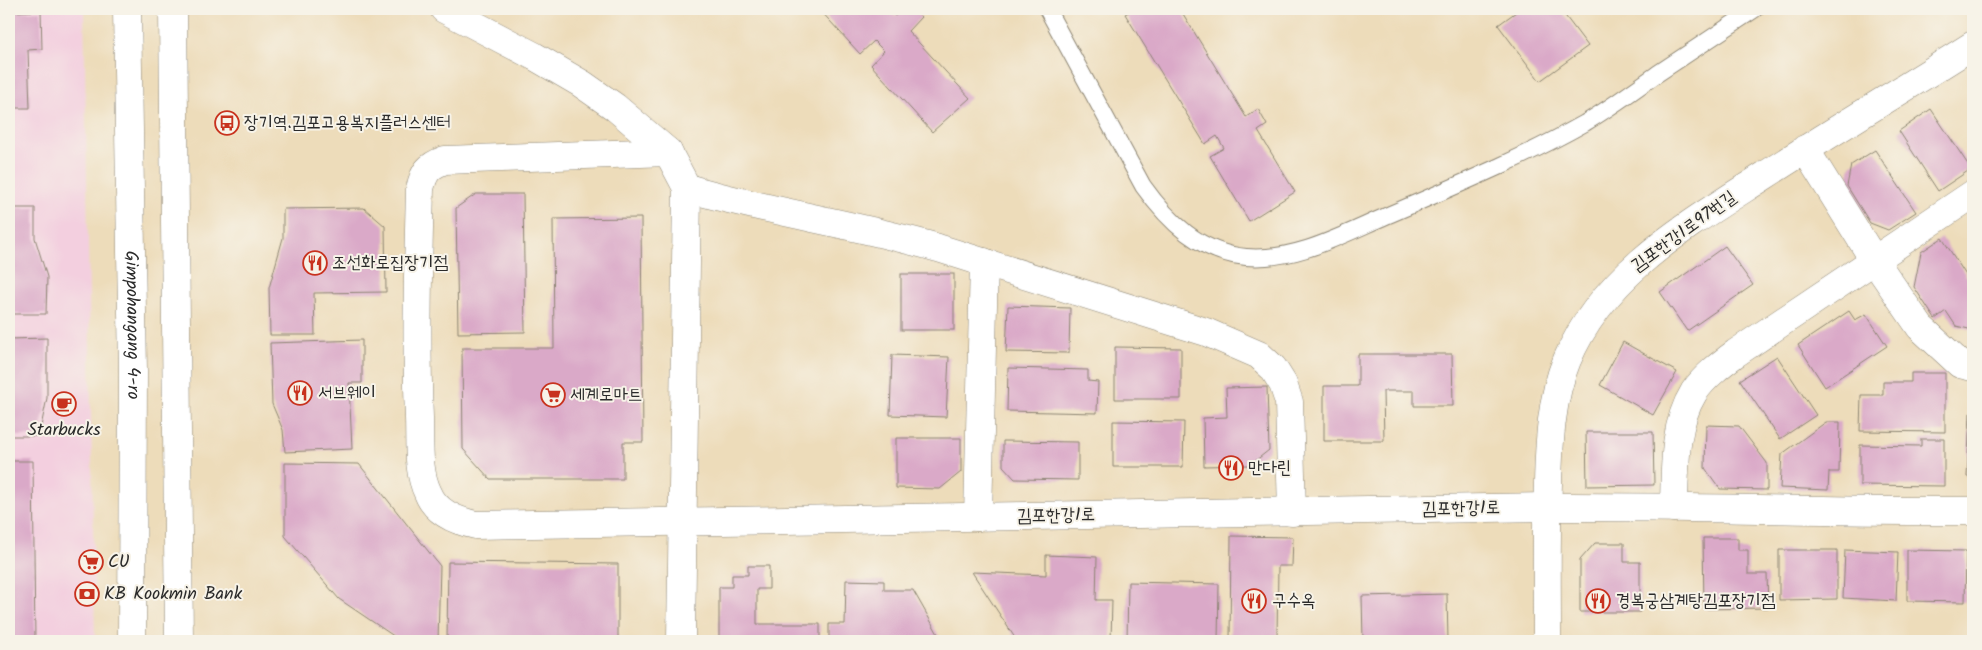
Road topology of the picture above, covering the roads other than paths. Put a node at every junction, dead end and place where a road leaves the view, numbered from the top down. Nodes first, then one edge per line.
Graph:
1 (126, 9) edge
2 (174, 9) edge
3 (444, 9) edge
4 (1047, 9) edge
5 (1755, 9) edge
6 (1973, 45) edge
7 (1805, 149) junction
8 (668, 152) junction
9 (687, 188) junction
10 (1973, 194) edge
11 (1874, 260) junction
12 (984, 262) junction
13 (1973, 367) edge
14 (1547, 508) junction
15 (1674, 508) junction
16 (1973, 511) edge
17 (1292, 512) junction
18 (978, 517) junction
19 (682, 524) junction
20 (132, 641) edge
21 (178, 641) edge
22 (681, 641) edge
23 (1547, 641) edge

1 - 20 street, Gimpohangang 4-ro
2 - 21 street
3 - 8 street
4 - 5 lane
6 - 7 street, 김포한강1로97번길
7 - 11 street
7 - 14 street, 김포한강1로97번길
8 - 9 street
8 - 19 street, 김포한강1로
9 - 12 street
9 - 19 street
10 - 11 street
11 - 13 street
11 - 15 street
12 - 17 street
12 - 18 street
14 - 15 street
14 - 17 street, 김포한강1로
14 - 23 street, 김포한강1로97번길
15 - 16 street
17 - 18 street, 김포한강1로
18 - 19 street, 김포한강1로
19 - 22 street

